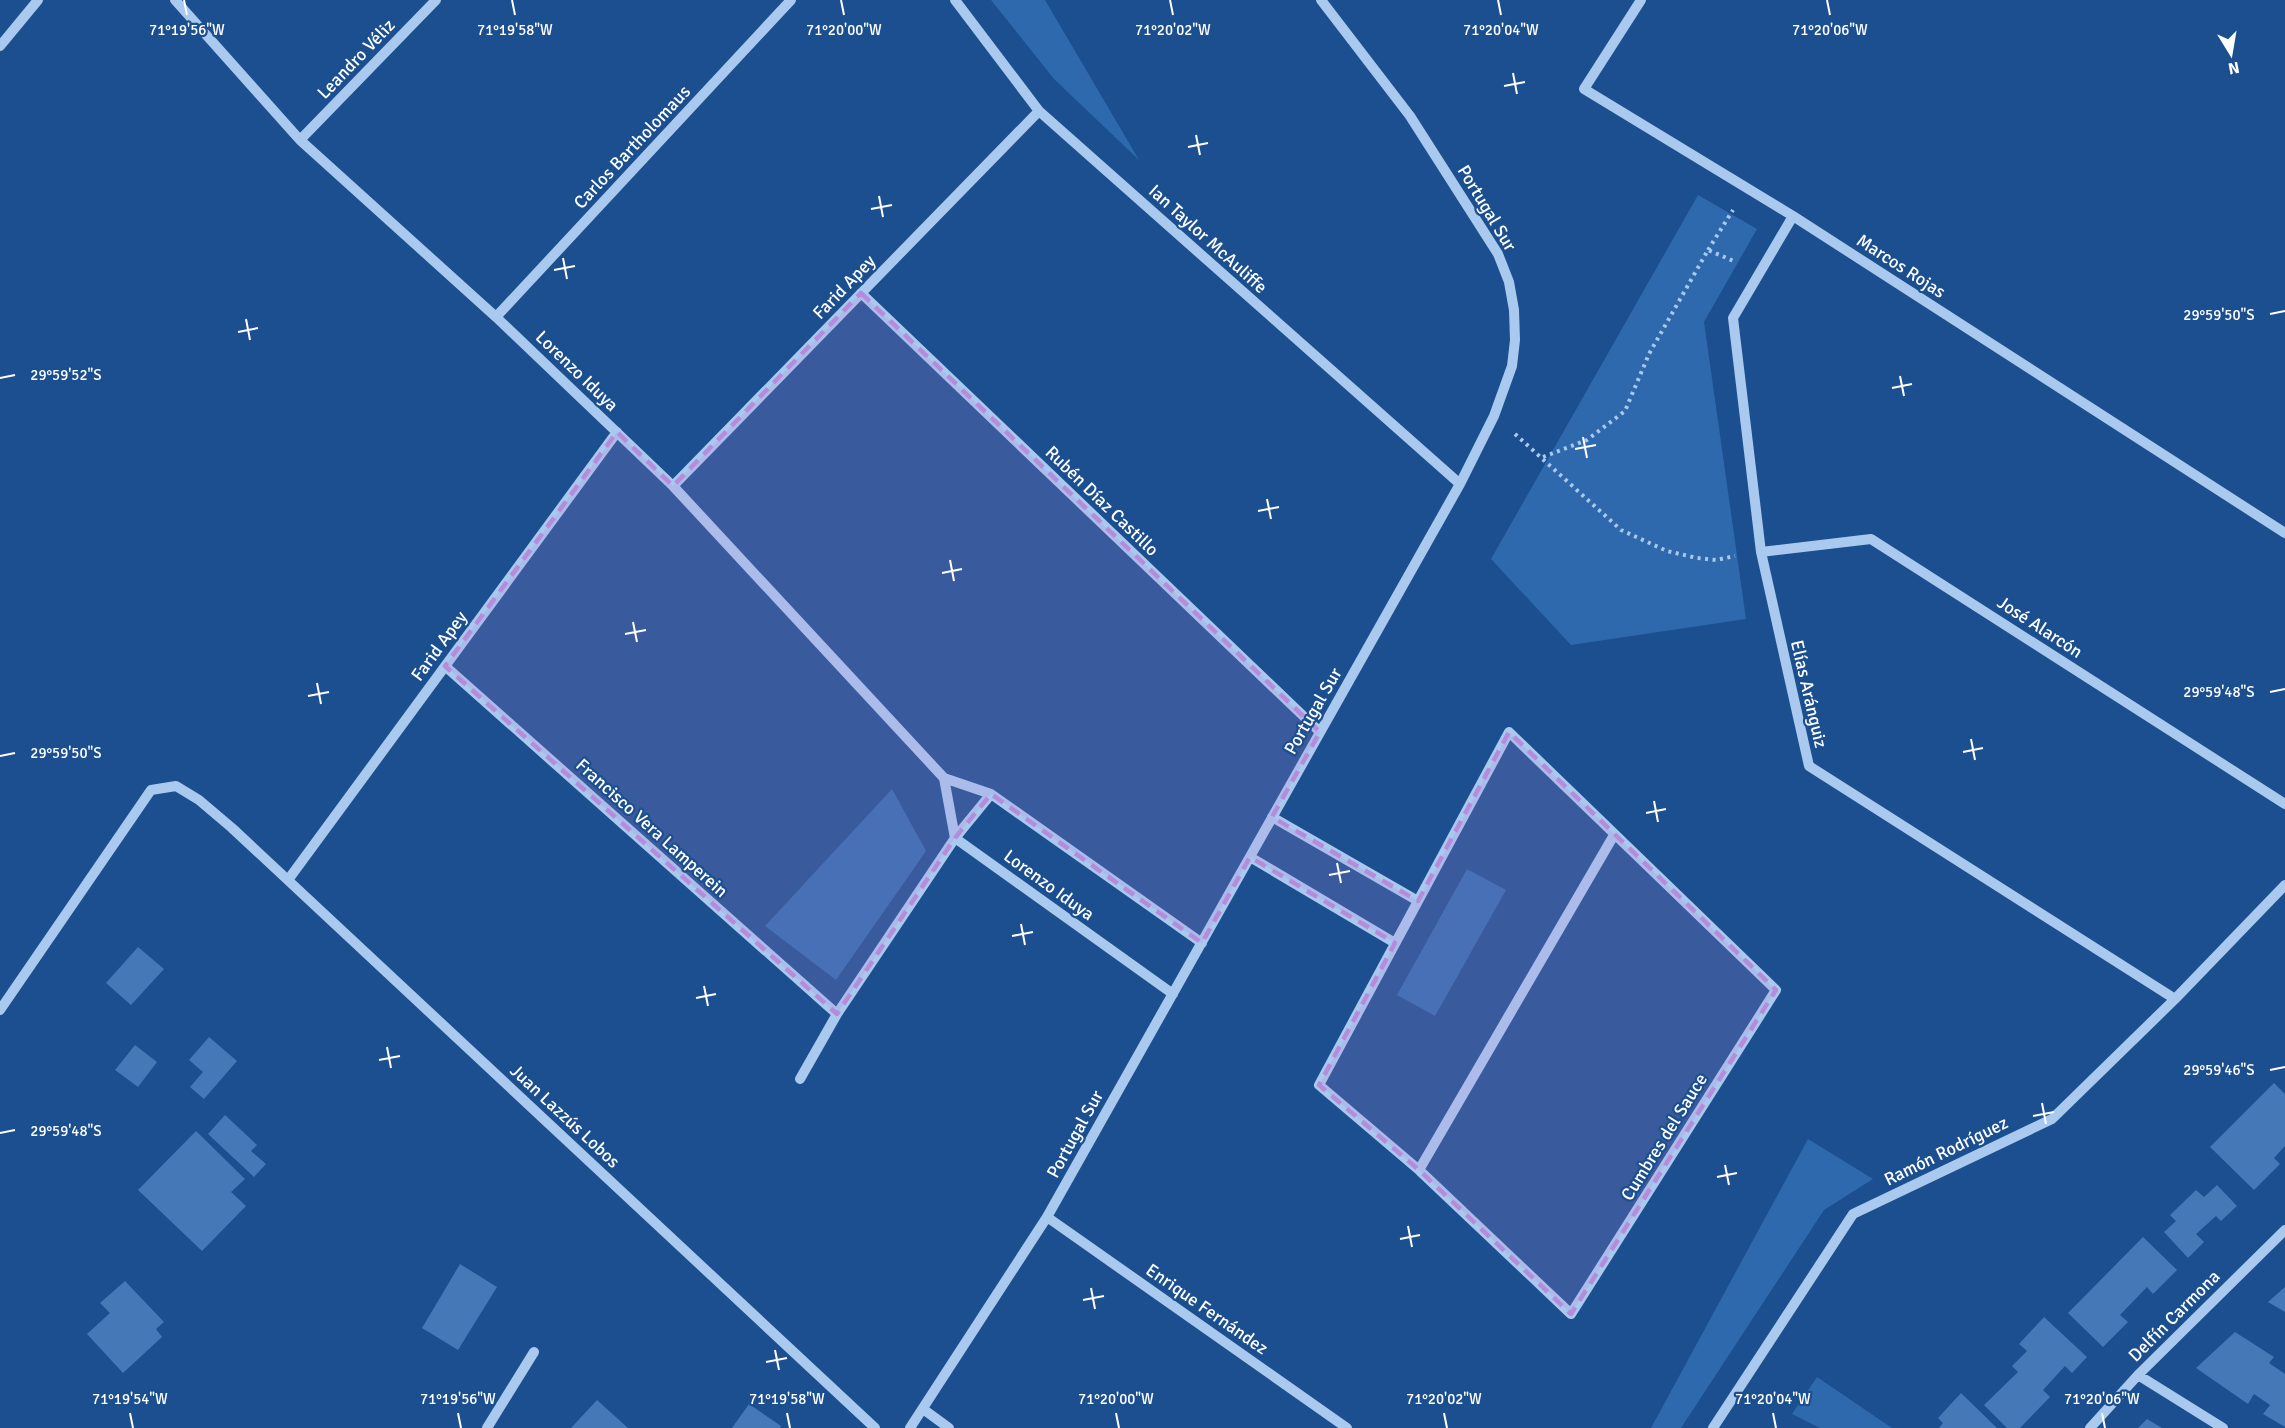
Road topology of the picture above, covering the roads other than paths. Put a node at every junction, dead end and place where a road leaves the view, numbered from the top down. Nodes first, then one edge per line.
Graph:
1 (38, 0) edge
2 (175, 0) edge
3 (436, 0) edge
4 (791, 0) edge
5 (955, 0) edge
6 (1321, 0) edge
7 (1641, 0) edge
8 (0, 46) edge
9 (1039, 111) junction
10 (300, 140) junction
11 (1793, 216) junction
12 (861, 293) junction
13 (496, 317) junction
14 (617, 432) junction
15 (1460, 484) junction
16 (673, 486) junction
17 (2285, 533) edge
18 (1761, 552) junction
19 (445, 666) junction
20 (1320, 732) junction
21 (944, 778) junction
22 (991, 794) junction
23 (2285, 804) edge
24 (1272, 817) junction
25 (1614, 835) junction
26 (955, 838) junction
27 (1250, 857) junction
28 (288, 880) junction
29 (2285, 885) edge
30 (1418, 901) junction
31 (1202, 943) junction
32 (1395, 944) junction
33 (1173, 994) junction
34 (2175, 999) junction
35 (0, 1010) edge
36 (837, 1014) junction
37 (800, 1079) dead end
38 (1419, 1170) junction
39 (1047, 1217) junction
40 (2285, 1230) edge
41 (534, 1352) dead end
42 (2138, 1375) junction
43 (922, 1409) junction
44 (487, 1428) edge
45 (875, 1428) edge
46 (910, 1428) edge
47 (949, 1428) edge
48 (1347, 1428) edge
49 (1713, 1428) edge
50 (2090, 1428) edge
51 (2223, 1428) edge

1 - 8 street
2 - 10 street, Lorenzo Iduya
3 - 10 street, Leandro Véliz
4 - 13 street, Carlos Bartholomaus
5 - 9 street, Ian Taylor McAuliffe
6 - 15 street, Portugal Sur
7 - 11 street, Marcos Rojas
9 - 12 street, Farid Apey
9 - 15 street, Ian Taylor McAuliffe
10 - 13 street, Lorenzo Iduya
11 - 17 street, Marcos Rojas
11 - 18 street, Elías Aránguiz
12 - 16 street, Farid Apey
12 - 20 street, Rubén Díaz Castillo
13 - 14 street, Lorenzo Iduya
14 - 16 street, Lorenzo Iduya
14 - 19 street, Farid Apey
15 - 20 street, Portugal Sur
16 - 21 street, Lorenzo Iduya
18 - 23 street, José Alarcón
18 - 34 street, Elías Aránguiz
19 - 28 street, Farid Apey
19 - 36 street, Francisco Vera Lamperein
20 - 24 street, Portugal Sur
21 - 22 street, Lorenzo Iduya
21 - 26 street
22 - 26 street
22 - 31 street, Lorenzo Iduya
24 - 27 street, Portugal Sur
24 - 30 street
25 - 30 street, Cumbres del Sauce
25 - 38 street
25 - 38 street, Cumbres del Sauce
26 - 33 street, Lorenzo Iduya
26 - 36 street
27 - 31 street, Portugal Sur
27 - 32 street
28 - 35 street, Juan Lazzús Lobos
28 - 45 street, Juan Lazzús Lobos
29 - 34 street, Ramón Rodríguez
30 - 32 street, Cumbres del Sauce
31 - 33 street, Portugal Sur
32 - 38 street, Cumbres del Sauce
33 - 39 street, Portugal Sur
34 - 49 street, Ramón Rodríguez
36 - 37 street
39 - 43 street, Portugal Sur
39 - 48 street, Enrique Fernández
40 - 42 street, Delfín Carmona
41 - 44 street
42 - 50 street, Delfín Carmona
42 - 51 street
43 - 46 street, Portugal Sur
43 - 47 street

